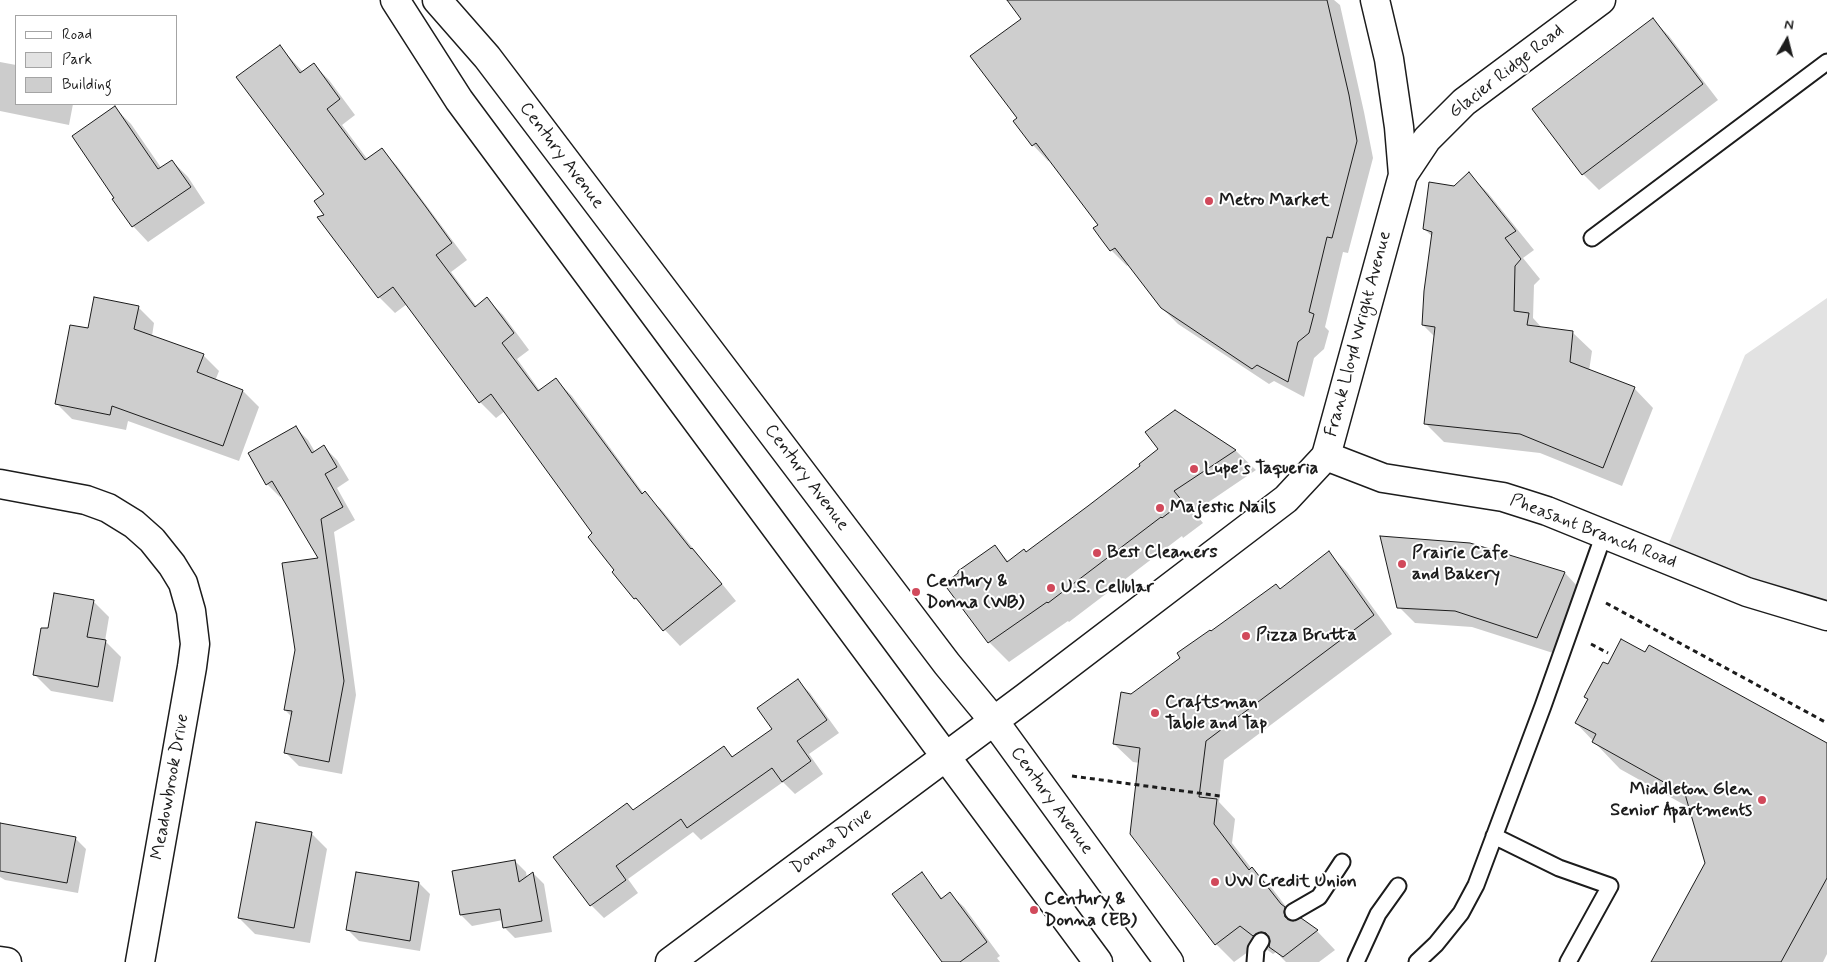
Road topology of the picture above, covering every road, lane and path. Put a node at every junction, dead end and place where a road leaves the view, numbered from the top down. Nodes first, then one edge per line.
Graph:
1 (395, 0) edge
2 (437, 0) edge
3 (1375, 0) edge
4 (1601, 0) edge
5 (1827, 62) edge
6 (1403, 175) junction
7 (1592, 238) dead end
8 (1326, 456) junction
9 (0, 484) edge
10 (1604, 534) junction
11 (1606, 603) dead end
12 (1827, 616) edge
13 (1592, 644) dead end
14 (1608, 652) dead end
15 (994, 721) junction
16 (1827, 723) edge
17 (945, 757) junction
18 (1066, 775) dead end
19 (1220, 796) dead end
20 (1494, 836) junction
21 (1342, 862) dead end
22 (1398, 886) dead end
23 (1293, 912) dead end
24 (1261, 941) dead end
25 (0, 961) edge
26 (7, 962) edge
27 (140, 962) edge
28 (670, 962) edge
29 (1098, 962) edge
30 (1169, 962) edge
31 (1255, 962) edge
32 (1356, 962) edge
33 (1417, 962) edge
34 (1568, 962) edge

1 - 17 street
2 - 15 street, Century Avenue
3 - 6 street, Frank Lloyd Wright Avenue
4 - 6 street, Glacier Ridge Road
5 - 7 lane
6 - 8 street, Frank Lloyd Wright Avenue
8 - 10 street, Pheasant Branch Road
8 - 15 street, Frank Lloyd Wright Avenue
9 - 27 street, Meadowbrook Drive
10 - 12 street, Pheasant Branch Road
10 - 20 lane
11 - 16 path
13 - 14 path
15 - 17 street, Donna Drive
15 - 30 street, Century Avenue
17 - 28 street, Donna Drive
17 - 29 street
18 - 19 path
20 - 33 lane
20 - 34 lane
21 - 23 lane
22 - 32 lane
24 - 31 lane
25 - 26 street

